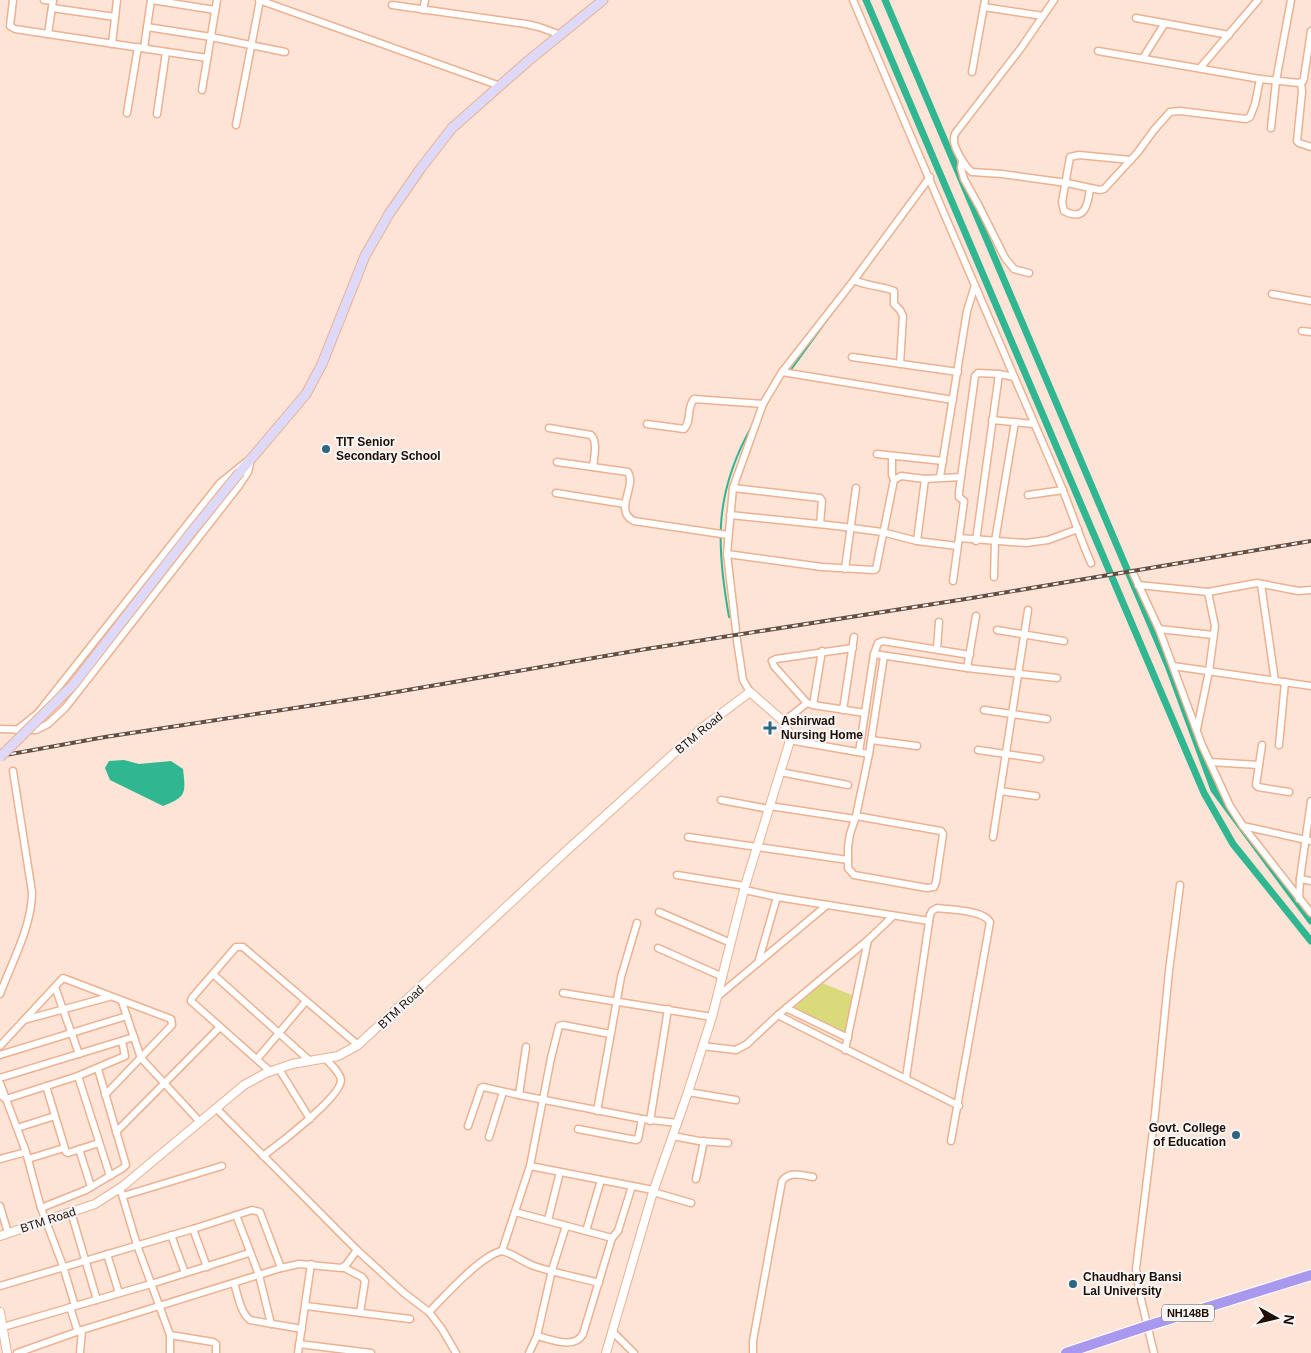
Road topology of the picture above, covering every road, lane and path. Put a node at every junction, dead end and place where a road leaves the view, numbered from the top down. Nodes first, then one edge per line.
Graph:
1 (13, 0) edge
2 (44, 0) edge
3 (117, 0) edge
4 (152, 0) edge
5 (217, 0) edge
6 (259, 0) edge
7 (425, 0) edge
8 (603, 0) edge
9 (853, 0) edge
10 (1054, 0) edge
11 (1258, 0) edge
12 (1291, 0) edge
13 (52, 3) edge
14 (984, 3) edge
15 (392, 5) dead end
16 (216, 10) junction
17 (423, 10) junction
18 (1043, 16) junction
19 (115, 17) junction
20 (1136, 18) dead end
21 (1165, 23) junction
22 (147, 27) junction
23 (1311, 31) edge
24 (48, 34) junction
25 (560, 34) junction
26 (1229, 35) junction
27 (211, 37) junction
28 (112, 44) junction
29 (251, 44) junction
30 (141, 48) junction
31 (1098, 51) dead end
32 (166, 52) junction
33 (285, 52) dead end
34 (207, 58) junction
35 (1143, 58) junction
36 (1200, 68) junction
37 (972, 72) dead end
38 (1260, 79) junction
39 (1276, 81) junction
40 (1301, 82) junction
41 (500, 86) junction
42 (202, 90) dead end
43 (127, 114) dead end
44 (157, 114) dead end
45 (236, 125) dead end
46 (1271, 128) dead end
47 (1311, 147) edge
48 (962, 160) junction
49 (1131, 160) junction
50 (930, 177) junction
51 (1065, 183) junction
52 (1090, 188) junction
53 (1030, 273) dead end
54 (854, 280) junction
55 (975, 285) junction
56 (1272, 294) dead end
57 (1311, 301) edge
58 (1302, 331) dead end
59 (1311, 332) edge
60 (852, 357) dead end
61 (900, 364) junction
62 (782, 372) junction
63 (958, 372) junction
64 (999, 374) junction
65 (1014, 377) junction
66 (953, 400) junction
67 (763, 404) junction
68 (992, 420) junction
69 (1015, 422) junction
70 (647, 424) dead end
71 (1034, 424) junction
72 (549, 428) dead end
73 (878, 454) dead end
74 (892, 456) junction
75 (252, 459) junction
76 (557, 462) dead end
77 (943, 462) junction
78 (593, 467) junction
79 (940, 477) junction
80 (961, 477) junction
81 (925, 479) junction
82 (894, 480) junction
83 (733, 488) junction
84 (856, 488) dead end
85 (1063, 490) junction
86 (556, 493) dead end
87 (1028, 495) dead end
88 (625, 504) junction
89 (730, 515) junction
90 (820, 524) junction
91 (850, 528) junction
92 (1078, 528) junction
93 (882, 532) junction
94 (723, 534) junction
95 (976, 540) junction
96 (917, 541) junction
97 (995, 541) junction
98 (958, 542) junction
99 (727, 554) junction
100 (1091, 563) dead end
101 (845, 568) junction
102 (1133, 574) dead end
103 (994, 577) dead end
104 (953, 581) dead end
105 (1261, 584) junction
106 (1138, 585) junction
107 (1311, 590) edge
108 (1208, 592) junction
109 (1028, 610) dead end
110 (976, 616) dead end
111 (939, 622) dead end
112 (1159, 629) junction
113 (997, 630) dead end
114 (1024, 635) junction
115 (1213, 635) junction
116 (854, 637) dead end
117 (1064, 641) dead end
118 (853, 648) junction
119 (937, 648) junction
120 (822, 651) junction
121 (874, 654) junction
122 (970, 655) junction
123 (884, 656) junction
124 (1173, 666) junction
125 (967, 668) junction
126 (1209, 671) junction
127 (1019, 673) junction
128 (1057, 678) dead end
129 (1275, 681) junction
130 (1285, 682) junction
131 (1311, 686) edge
132 (750, 692) junction
133 (810, 704) junction
134 (843, 710) junction
135 (984, 710) dead end
136 (865, 713) junction
137 (1012, 714) junction
138 (1047, 719) dead end
139 (783, 722) junction
140 (0, 729) edge
141 (17, 730) junction
142 (1197, 731) junction
143 (789, 740) junction
144 (871, 740) junction
145 (1262, 745) dead end
146 (1279, 745) dead end
147 (917, 746) dead end
148 (978, 750) dead end
149 (859, 752) junction
150 (869, 754) junction
151 (1006, 754) junction
152 (0, 757) edge
153 (1040, 759) dead end
154 (1210, 762) junction
155 (1259, 765) junction
156 (13, 771) dead end
157 (780, 772) junction
158 (848, 785) dead end
159 (1000, 791) junction
160 (1289, 792) dead end
161 (1036, 796) dead end
162 (721, 800) dead end
163 (1311, 801) edge
164 (769, 807) junction
165 (855, 818) junction
166 (1242, 826) junction
167 (688, 837) dead end
168 (993, 837) dead end
169 (1308, 840) edge
170 (757, 848) junction
171 (848, 860) junction
172 (677, 875) dead end
173 (1300, 879) junction
174 (1311, 881) edge
175 (1180, 884) dead end
176 (745, 888) junction
177 (777, 898) junction
178 (1300, 899) junction
179 (827, 905) junction
180 (659, 912) dead end
181 (1311, 913) edge
182 (893, 916) junction
183 (928, 922) junction
184 (637, 923) dead end
185 (868, 940) junction
186 (731, 943) junction
187 (658, 948) dead end
188 (758, 965) junction
189 (213, 974) junction
190 (723, 977) junction
191 (55, 987) junction
192 (563, 993) dead end
193 (0, 994) edge
194 (109, 997) junction
195 (717, 998) junction
196 (306, 1001) junction
197 (122, 1002) junction
198 (616, 1002) junction
199 (786, 1008) junction
200 (668, 1009) junction
201 (63, 1010) junction
202 (778, 1015) junction
203 (127, 1016) junction
204 (712, 1016) junction
205 (24, 1020) junction
206 (220, 1027) junction
207 (71, 1033) junction
208 (279, 1033) junction
209 (610, 1034) junction
210 (134, 1037) junction
211 (848, 1038) junction
212 (122, 1041) junction
213 (358, 1045) junction
214 (0, 1046) edge
215 (702, 1046) junction
216 (526, 1047) dead end
217 (845, 1050) junction
218 (79, 1054) junction
219 (0, 1055) edge
220 (141, 1058) junction
221 (325, 1058) junction
222 (257, 1059) junction
223 (310, 1061) junction
224 (98, 1069) junction
225 (275, 1070) junction
226 (78, 1076) junction
227 (0, 1078) edge
228 (906, 1078) junction
229 (0, 1083) edge
230 (165, 1083) junction
231 (46, 1086) junction
232 (503, 1092) junction
233 (688, 1092) junction
234 (105, 1095) junction
235 (519, 1095) junction
236 (3, 1097) edge
237 (542, 1100) junction
238 (736, 1100) dead end
239 (959, 1106) junction
240 (216, 1108) junction
241 (597, 1111) junction
242 (55, 1116) junction
243 (310, 1118) junction
244 (642, 1119) junction
245 (650, 1121) junction
246 (200, 1122) junction
247 (678, 1123) junction
248 (468, 1126) dead end
249 (17, 1128) junction
250 (578, 1130) dead end
251 (116, 1132) junction
252 (673, 1136) junction
253 (489, 1137) dead end
254 (951, 1141) dead end
255 (704, 1142) junction
256 (99, 1143) junction
257 (728, 1143) dead end
258 (64, 1148) junction
259 (79, 1149) junction
260 (26, 1152) junction
261 (263, 1156) junction
262 (0, 1159) edge
263 (28, 1159) junction
264 (222, 1166) dead end
265 (530, 1166) junction
266 (560, 1172) junction
267 (110, 1176) junction
268 (813, 1177) dead end
269 (696, 1179) dead end
270 (601, 1180) junction
271 (632, 1186) junction
272 (91, 1187) junction
273 (653, 1191) junction
274 (121, 1192) junction
275 (691, 1203) dead end
276 (0, 1206) edge
277 (41, 1208) junction
278 (71, 1212) junction
279 (515, 1212) junction
280 (236, 1215) junction
281 (46, 1220) junction
282 (548, 1220) junction
283 (566, 1226) junction
284 (192, 1229) junction
285 (586, 1231) junction
286 (8, 1233) junction
287 (172, 1235) junction
288 (0, 1236) edge
289 (612, 1238) junction
290 (138, 1245) junction
291 (357, 1250) junction
292 (502, 1251) junction
293 (249, 1253) junction
294 (107, 1254) junction
295 (85, 1260) junction
296 (311, 1264) junction
297 (63, 1266) junction
298 (207, 1267) junction
299 (343, 1267) junction
300 (281, 1268) junction
301 (552, 1270) junction
302 (185, 1274) junction
303 (1311, 1275) edge
304 (259, 1276) junction
305 (1311, 1282) edge
306 (234, 1283) junction
307 (599, 1283) junction
308 (151, 1284) junction
309 (0, 1286) edge
310 (119, 1293) junction
311 (96, 1300) junction
312 (160, 1306) junction
313 (306, 1306) junction
314 (73, 1307) junction
315 (0, 1312) edge
316 (429, 1312) junction
317 (360, 1313) junction
318 (410, 1319) dead end
319 (271, 1324) junction
320 (3, 1327) junction
321 (302, 1329) junction
322 (1148, 1329) junction
323 (80, 1331) junction
324 (612, 1331) junction
325 (170, 1336) junction
326 (537, 1336) junction
327 (299, 1344) junction
328 (22, 1352) edge
329 (7, 1353) edge
330 (80, 1353) edge
331 (170, 1353) edge
332 (216, 1353) edge
333 (298, 1353) edge
334 (371, 1353) edge
335 (456, 1353) edge
336 (528, 1353) edge
337 (606, 1353) edge
338 (634, 1353) edge
339 (753, 1353) edge
340 (1066, 1353) edge
341 (1087, 1353) edge
342 (1154, 1353) edge

1 - 24 street
2 - 13 street
3 - 19 street
4 - 16 street
4 - 22 street
5 - 16 street
6 - 29 street
6 - 41 street
7 - 17 street
8 - 25 main road
9 - 50 street
10 - 18 street
11 - 26 street
12 - 39 street
13 - 19 street
13 - 24 street
14 - 18 street
14 - 37 street
15 - 17 street
16 - 27 street
17 - 25 street
18 - 48 street
19 - 28 street
20 - 21 street
21 - 26 street
21 - 35 street
22 - 27 street
22 - 30 street
23 - 40 street
24 - 28 street
25 - 41 main road
26 - 36 street
27 - 29 street
27 - 34 street
28 - 30 street
29 - 33 street
29 - 45 street
30 - 32 street
30 - 43 street
31 - 35 street
32 - 34 street
32 - 44 street
34 - 42 street
35 - 36 street
36 - 38 street
38 - 39 street
38 - 49 street
39 - 40 street
39 - 46 street
40 - 47 street
41 - 75 main road
48 - 51 street
48 - 53 street
49 - 51 street
49 - 52 street
50 - 54 street
50 - 55 street
51 - 52 street
51 - 52 street
54 - 61 street
54 - 62 street
55 - 63 street
55 - 65 street
56 - 57 street
58 - 59 street
60 - 61 street
61 - 63 street
62 - 66 street
62 - 67 street
63 - 66 street
64 - 65 street
64 - 68 street
64 - 80 street
65 - 71 street
66 - 77 street
67 - 70 street
67 - 83 street
68 - 69 street
68 - 95 street
69 - 71 street
69 - 97 street
71 - 85 street
72 - 78 street
73 - 74 street
74 - 77 street
74 - 82 street
75 - 141 street
75 - 141 street
75 - 152 main road, bridge
76 - 78 street
77 - 79 street
78 - 88 street
79 - 80 street
79 - 81 street
80 - 98 street
81 - 82 street
81 - 96 street
82 - 93 street
83 - 89 street
83 - 90 street
84 - 91 street
85 - 87 street
85 - 92 street
86 - 88 street
88 - 94 street
89 - 90 street
89 - 94 street
90 - 91 street
91 - 93 street
91 - 101 street
92 - 97 street
92 - 100 street
93 - 96 street
93 - 101 street
94 - 99 street
95 - 97 street
95 - 98 street
96 - 98 street
97 - 103 street
98 - 104 street
99 - 101 street
99 - 132 street
102 - 106 street
105 - 107 street
105 - 108 street
105 - 129 street
106 - 108 street
106 - 112 street
108 - 115 street
109 - 114 street
110 - 122 street
111 - 119 street
112 - 115 street
112 - 124 street
113 - 114 street
114 - 117 street
114 - 127 street
115 - 126 street
116 - 118 street
118 - 120 street
118 - 134 street
119 - 121 street
119 - 122 street
120 - 133 street
120 - 133 street
121 - 123 street
121 - 136 street
122 - 125 street
123 - 125 street
123 - 144 street
124 - 126 street
124 - 142 street
125 - 127 street
126 - 129 street
126 - 142 street
127 - 128 street
127 - 137 street
129 - 130 street
130 - 131 street
130 - 146 street
132 - 139 street
132 - 213 street, BTM Road
133 - 134 street
133 - 139 street
134 - 136 street
135 - 137 street
136 - 149 street
137 - 138 street
137 - 151 street
139 - 143 street
140 - 141 street
142 - 154 street
143 - 149 street
143 - 157 street
144 - 147 street
144 - 150 street
145 - 155 street
148 - 151 street
149 - 150 street
150 - 165 street
151 - 153 street
151 - 159 street
154 - 155 street
154 - 166 street
155 - 160 street
156 - 193 street
157 - 158 street
157 - 164 street
159 - 161 street
159 - 168 street
162 - 164 street
163 - 169 street
164 - 165 street
164 - 170 street
165 - 171 street
165 - 171 street
166 - 169 street
166 - 178 street
167 - 170 street
169 - 173 street
170 - 171 street
170 - 176 street
172 - 176 street
173 - 174 street
173 - 178 street
175 - 322 street
176 - 177 street
176 - 186 street
177 - 179 street
177 - 188 street
178 - 181 street
179 - 182 street
179 - 188 street
180 - 186 street
182 - 183 street
182 - 185 street
183 - 228 street
183 - 239 street
184 - 198 street
185 - 199 street
185 - 211 street
186 - 190 street
187 - 190 street
188 - 195 street
189 - 196 street
189 - 206 street
189 - 208 street
190 - 195 street
191 - 194 street
191 - 201 street
191 - 205 street
192 - 198 street
194 - 197 street
194 - 201 street
195 - 204 street
196 - 208 street
196 - 213 street
197 - 203 street
197 - 220 street
198 - 200 street
198 - 209 street
199 - 202 street
199 - 211 street
200 - 204 street
200 - 245 street
201 - 205 street
201 - 207 street
202 - 215 street
202 - 217 street
203 - 207 street
203 - 210 street
204 - 215 street
205 - 214 street
206 - 222 street
206 - 230 street
207 - 218 street
207 - 219 street
208 - 222 street
208 - 223 street
209 - 237 street
209 - 241 street
210 - 212 street
210 - 220 street
211 - 217 street
212 - 218 street
212 - 224 street
213 - 221 street, BTM Road
215 - 233 street
216 - 235 street
217 - 228 street
218 - 227 street
220 - 230 street
220 - 234 street
221 - 223 street, BTM Road
221 - 243 street
222 - 225 street
223 - 225 street, BTM Road
224 - 226 street
224 - 234 street
225 - 240 street, BTM Road
225 - 243 street
226 - 231 street
226 - 256 street
228 - 239 street
229 - 236 street
230 - 246 street
230 - 251 street
231 - 236 street
231 - 242 street
232 - 235 street
232 - 248 street
232 - 253 street
233 - 238 street
233 - 247 street
234 - 251 street
235 - 237 street
236 - 249 street
237 - 241 street
237 - 265 street
239 - 254 street
240 - 246 street, BTM Road
240 - 261 street
241 - 244 street
242 - 249 street
242 - 258 street
243 - 261 street
244 - 245 street
244 - 250 street
245 - 247 street
246 - 274 street, BTM Road
247 - 252 street
249 - 260 street
251 - 267 street
252 - 255 street
252 - 273 street
255 - 257 street
255 - 269 street
256 - 259 street
256 - 267 street
258 - 259 street
258 - 263 street
259 - 272 street
260 - 262 street
260 - 263 street
261 - 291 street
263 - 277 street
264 - 274 street
265 - 266 street
265 - 279 street
266 - 270 street
266 - 282 street
267 - 272 street
268 - 339 street
270 - 271 street
270 - 285 street
271 - 273 street
271 - 289 street
272 - 277 street
273 - 275 street
273 - 324 street
274 - 278 street, BTM Road
274 - 290 street
276 - 286 street
277 - 281 street
278 - 281 street, BTM Road
278 - 295 street
279 - 282 street
279 - 292 street
280 - 284 street
280 - 293 street
280 - 300 street
281 - 286 street, BTM Road
281 - 297 street
282 - 283 street
283 - 285 street
283 - 301 street
284 - 287 street
284 - 298 street
285 - 289 street
286 - 288 street, BTM Road
287 - 290 street
287 - 302 street
289 - 307 street
290 - 294 street
290 - 308 street
291 - 299 street
291 - 316 street
292 - 301 street
292 - 316 street
293 - 298 street
293 - 304 street
294 - 295 street
294 - 310 street
295 - 297 street
295 - 311 street
296 - 299 street
296 - 300 street
296 - 313 street
297 - 309 street
297 - 314 street
298 - 302 street
299 - 317 street
300 - 304 street
301 - 307 street
301 - 326 street
302 - 308 street
303 - 322 highway, NH148B
304 - 306 street
304 - 319 street
305 - 322 highway, NH148B
306 - 312 street
306 - 319 street
307 - 326 street
308 - 310 street
308 - 312 street
310 - 311 street
311 - 314 street
312 - 323 street
312 - 325 street
313 - 317 street
313 - 321 street
314 - 320 street
314 - 323 street
315 - 320 street
316 - 335 street
317 - 318 street
319 - 321 street
320 - 329 street
321 - 327 street
322 - 340 highway, NH148B
322 - 341 highway, NH148B
322 - 342 street
323 - 328 street
323 - 330 street
324 - 337 street
324 - 338 street
325 - 331 street
325 - 332 street
326 - 336 street
327 - 333 street
327 - 334 street

